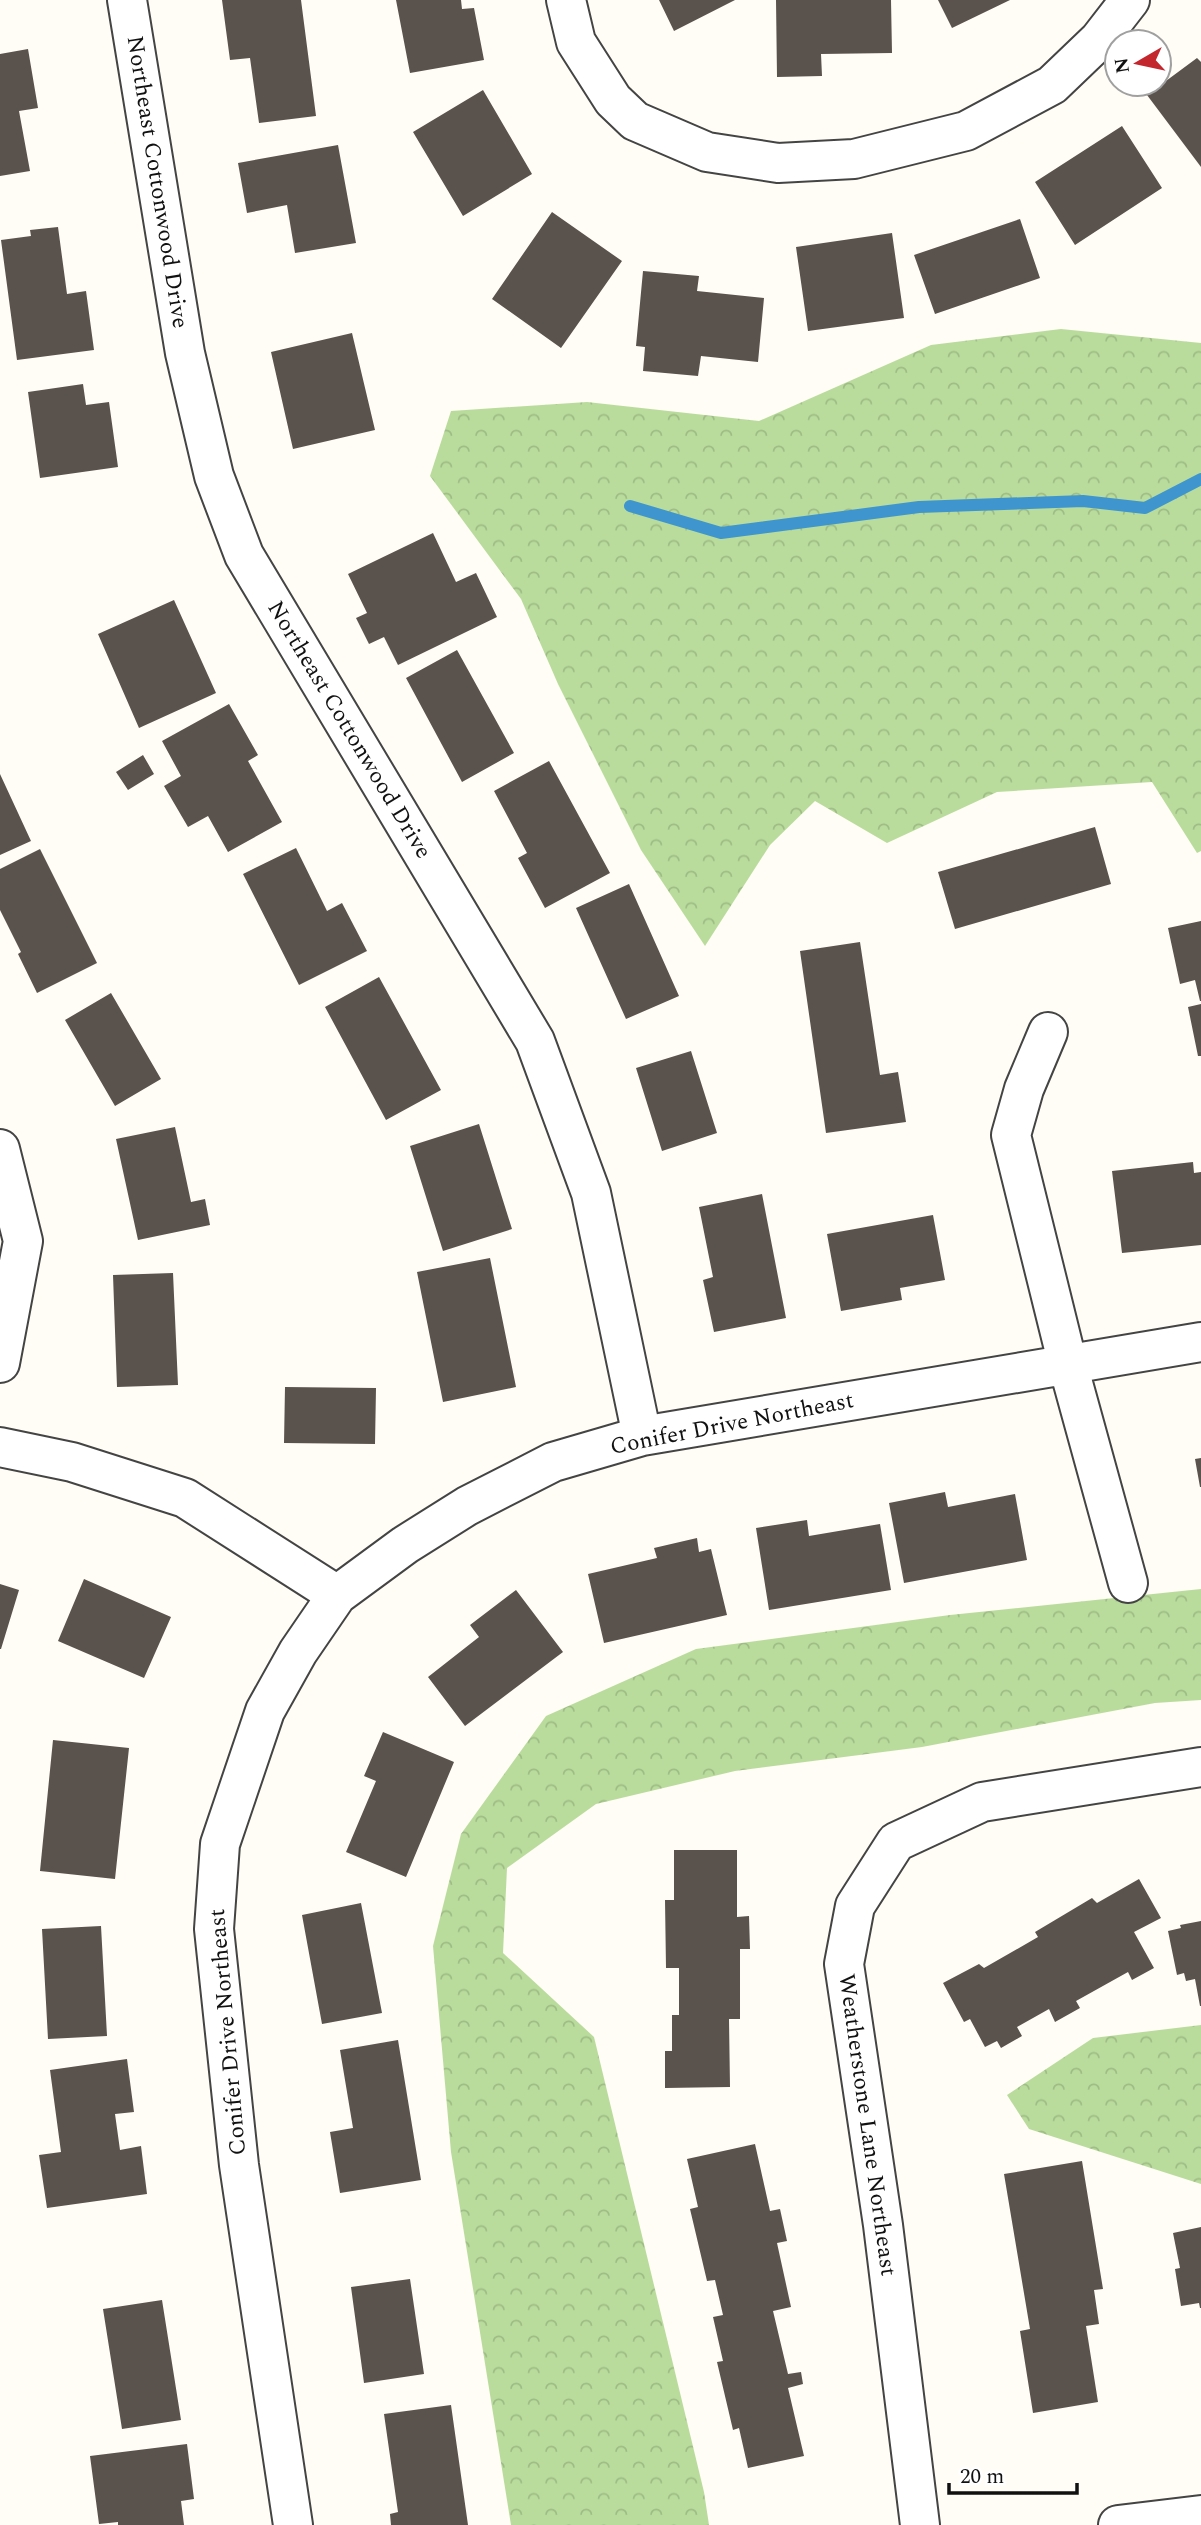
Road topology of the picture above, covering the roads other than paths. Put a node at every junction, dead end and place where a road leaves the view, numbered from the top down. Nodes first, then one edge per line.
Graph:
1 (127, 0) edge
2 (566, 0) edge
3 (1130, 0) edge
4 (1048, 1032) dead end
5 (0, 1149) edge
6 (1201, 1342) edge
7 (0, 1363) edge
8 (1068, 1365) junction
9 (642, 1436) junction
10 (0, 1447) edge
11 (1128, 1583) dead end
12 (337, 1595) junction
13 (1201, 1766) edge
14 (1201, 2515) edge
15 (293, 2525) edge
16 (920, 2525) edge
17 (1118, 2525) edge

1 - 9 street, Northeast Cottonwood Drive
2 - 3 street
4 - 8 street
5 - 7 street
6 - 8 street, Conifer Drive Northeast
8 - 9 street, Conifer Drive Northeast
8 - 11 street
9 - 12 street, Conifer Drive Northeast
10 - 12 street
12 - 15 street, Conifer Drive Northeast
13 - 16 street, Weatherstone Lane Northeast
14 - 17 street

